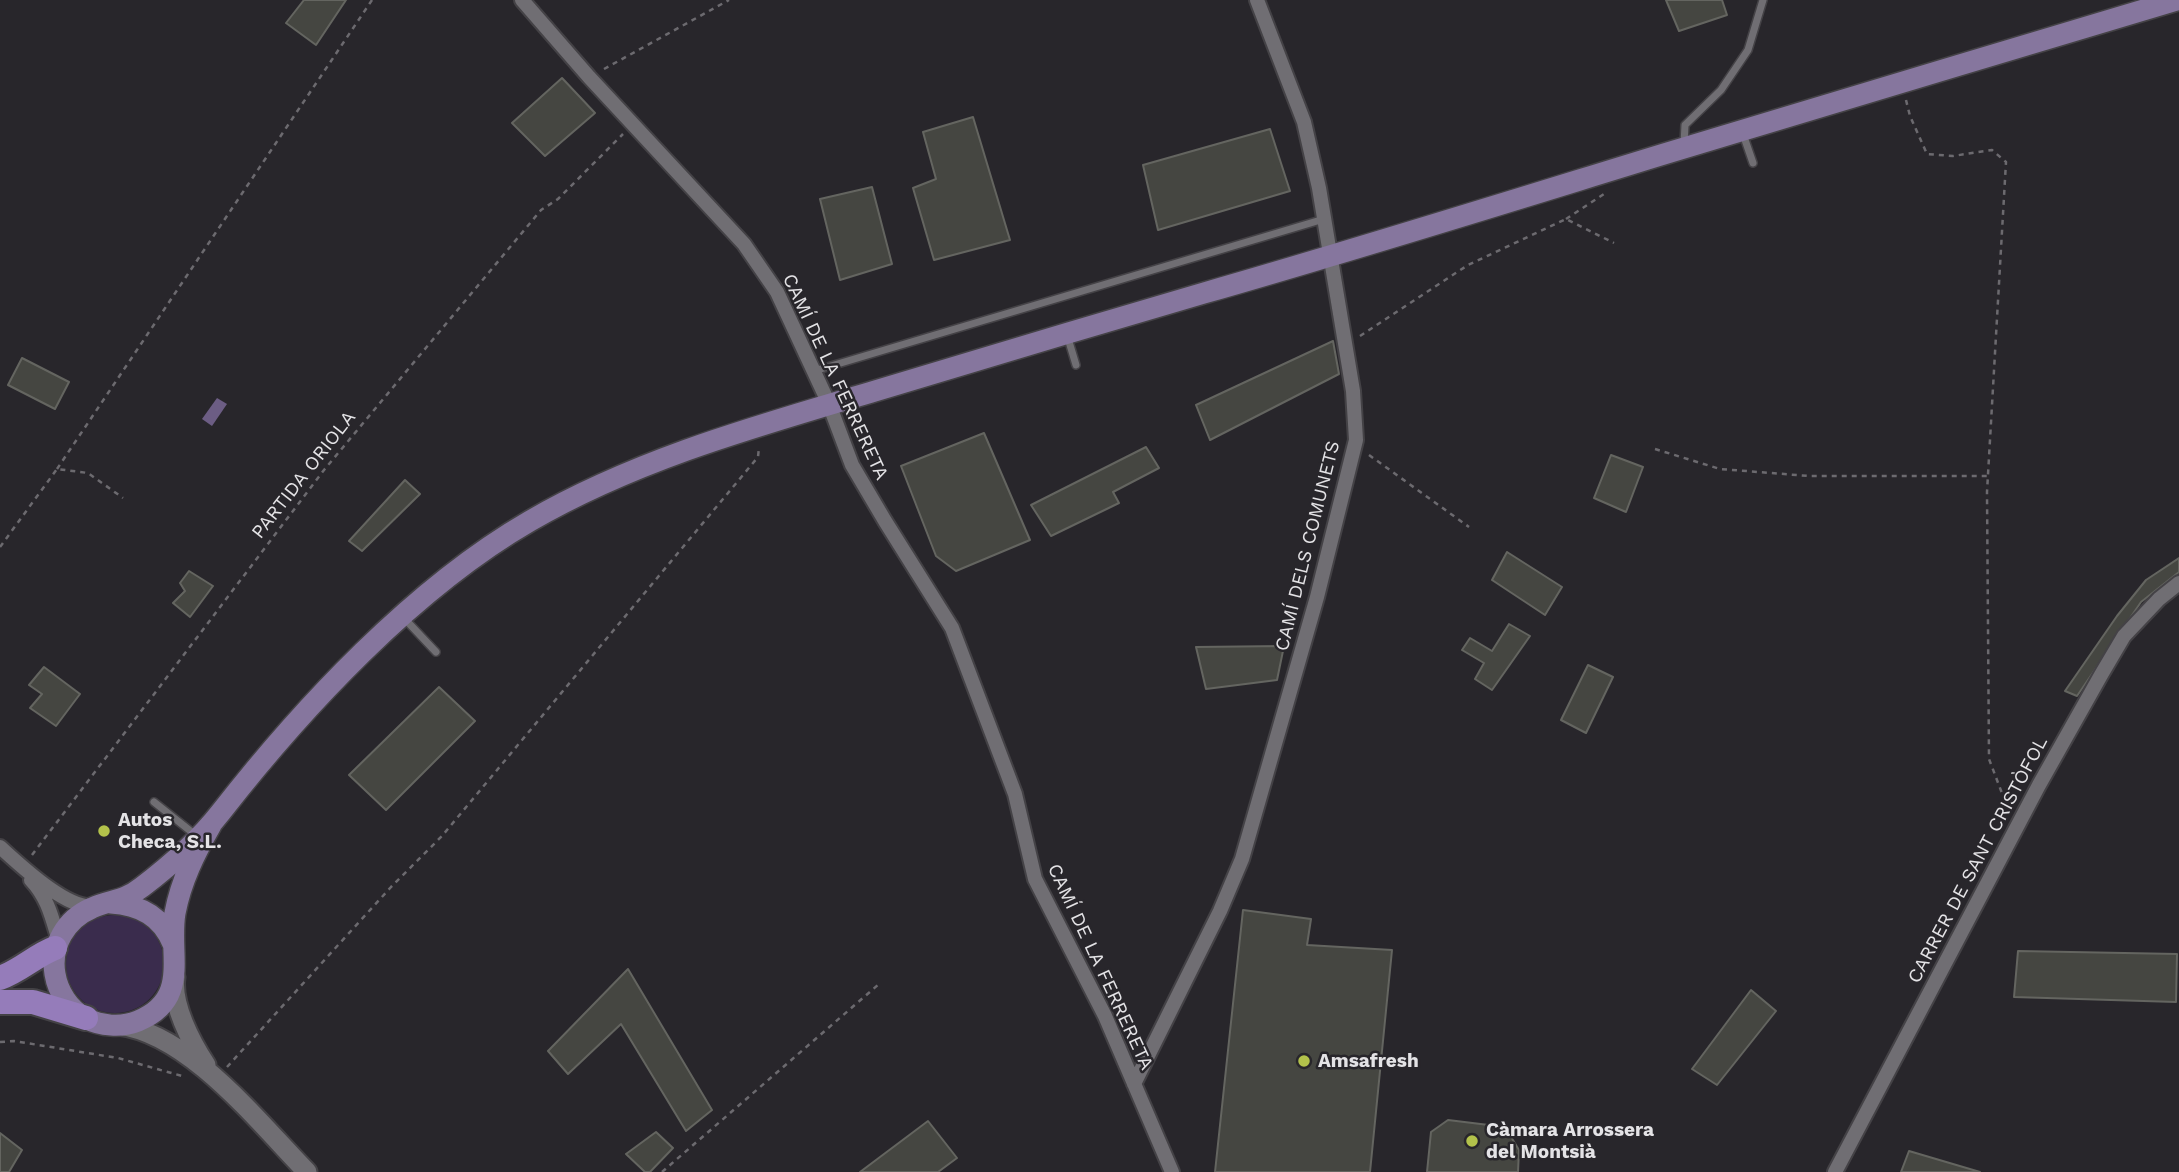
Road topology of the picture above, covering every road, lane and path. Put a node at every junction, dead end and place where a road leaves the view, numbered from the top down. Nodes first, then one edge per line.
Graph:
1 (373, 0) edge
2 (522, 0) edge
3 (729, 0) edge
4 (1257, 0) edge
5 (1763, 0) edge
6 (2177, 0) edge
7 (589, 78) junction
8 (1902, 83) junction
9 (633, 124) junction
10 (1742, 131) junction
11 (1684, 148) junction
12 (1753, 163) dead end
13 (1608, 171) junction
14 (1324, 219) junction
15 (1566, 219) junction
16 (1614, 243) dead end
17 (1332, 254) junction
18 (1067, 333) junction
19 (1346, 346) junction
20 (1076, 365) dead end
21 (813, 372) junction
22 (829, 404) junction
23 (756, 426) junction
24 (1355, 444) junction
25 (1655, 449) dead end
26 (57, 469) junction
27 (1988, 476) junction
28 (123, 498) dead end
29 (1469, 527) dead end
30 (0, 547) edge
31 (2179, 583) edge
32 (403, 617) junction
33 (436, 652) dead end
34 (154, 802) dead end
35 (2016, 828) junction
36 (205, 831) junction
37 (3, 850) edge
38 (23, 866) junction
39 (104, 904) junction
40 (57, 944) junction
41 (174, 946) junction
42 (175, 976) junction
43 (0, 978) edge
44 (879, 984) dead end
45 (0, 1002) edge
46 (86, 1018) junction
47 (118, 1025) junction
48 (0, 1042) edge
49 (184, 1076) dead end
50 (220, 1083) junction
51 (1134, 1083) junction
52 (307, 1172) edge
53 (662, 1172) edge
54 (1172, 1172) edge
55 (1835, 1172) edge

1 - 26 path
2 - 7 street, CAMÍ DE LA FERRERETA
3 - 7 path
4 - 14 street, CAMÍ DELS COMUNETS
5 - 11 lane
6 - 8 main road
7 - 9 street, CAMÍ DE LA FERRERETA
8 - 10 main road
8 - 27 path
9 - 21 street, CAMÍ DE LA FERRERETA
9 - 38 path, PARTIDA ORIOLA
10 - 11 main road
10 - 12 lane
11 - 13 main road
13 - 15 path
13 - 17 main road
14 - 17 street, CAMÍ DELS COMUNETS
14 - 21 lane
15 - 16 path
15 - 19 path
17 - 18 main road
17 - 19 street, CAMÍ DELS COMUNETS
18 - 20 lane
18 - 22 main road
19 - 24 street, CAMÍ DELS COMUNETS
21 - 22 street, CAMÍ DE LA FERRERETA
22 - 23 main road
22 - 51 street, CAMÍ DE LA FERRERETA
23 - 32 main road
23 - 50 path
24 - 29 path
24 - 51 street, CAMÍ DELS COMUNETS
25 - 27 path
26 - 28 path
26 - 30 path
27 - 35 path
31 - 35 street, CARRER DE SANT CRISTÒFOL
32 - 33 lane
32 - 36 main road
34 - 36 lane
35 - 55 street, CARRER DE SANT CRISTÒFOL
36 - 39 main road
36 - 41 main road
37 - 38 street
37 - 40 street
38 - 39 street
39 - 40 main road
39 - 41 main road
40 - 43 highway
40 - 46 main road
41 - 42 main road
42 - 47 main road
42 - 50 street
44 - 53 path
45 - 46 highway
46 - 47 main road
47 - 50 street
48 - 49 path
50 - 52 street
51 - 54 street, CAMÍ DE LA FERRERETA

